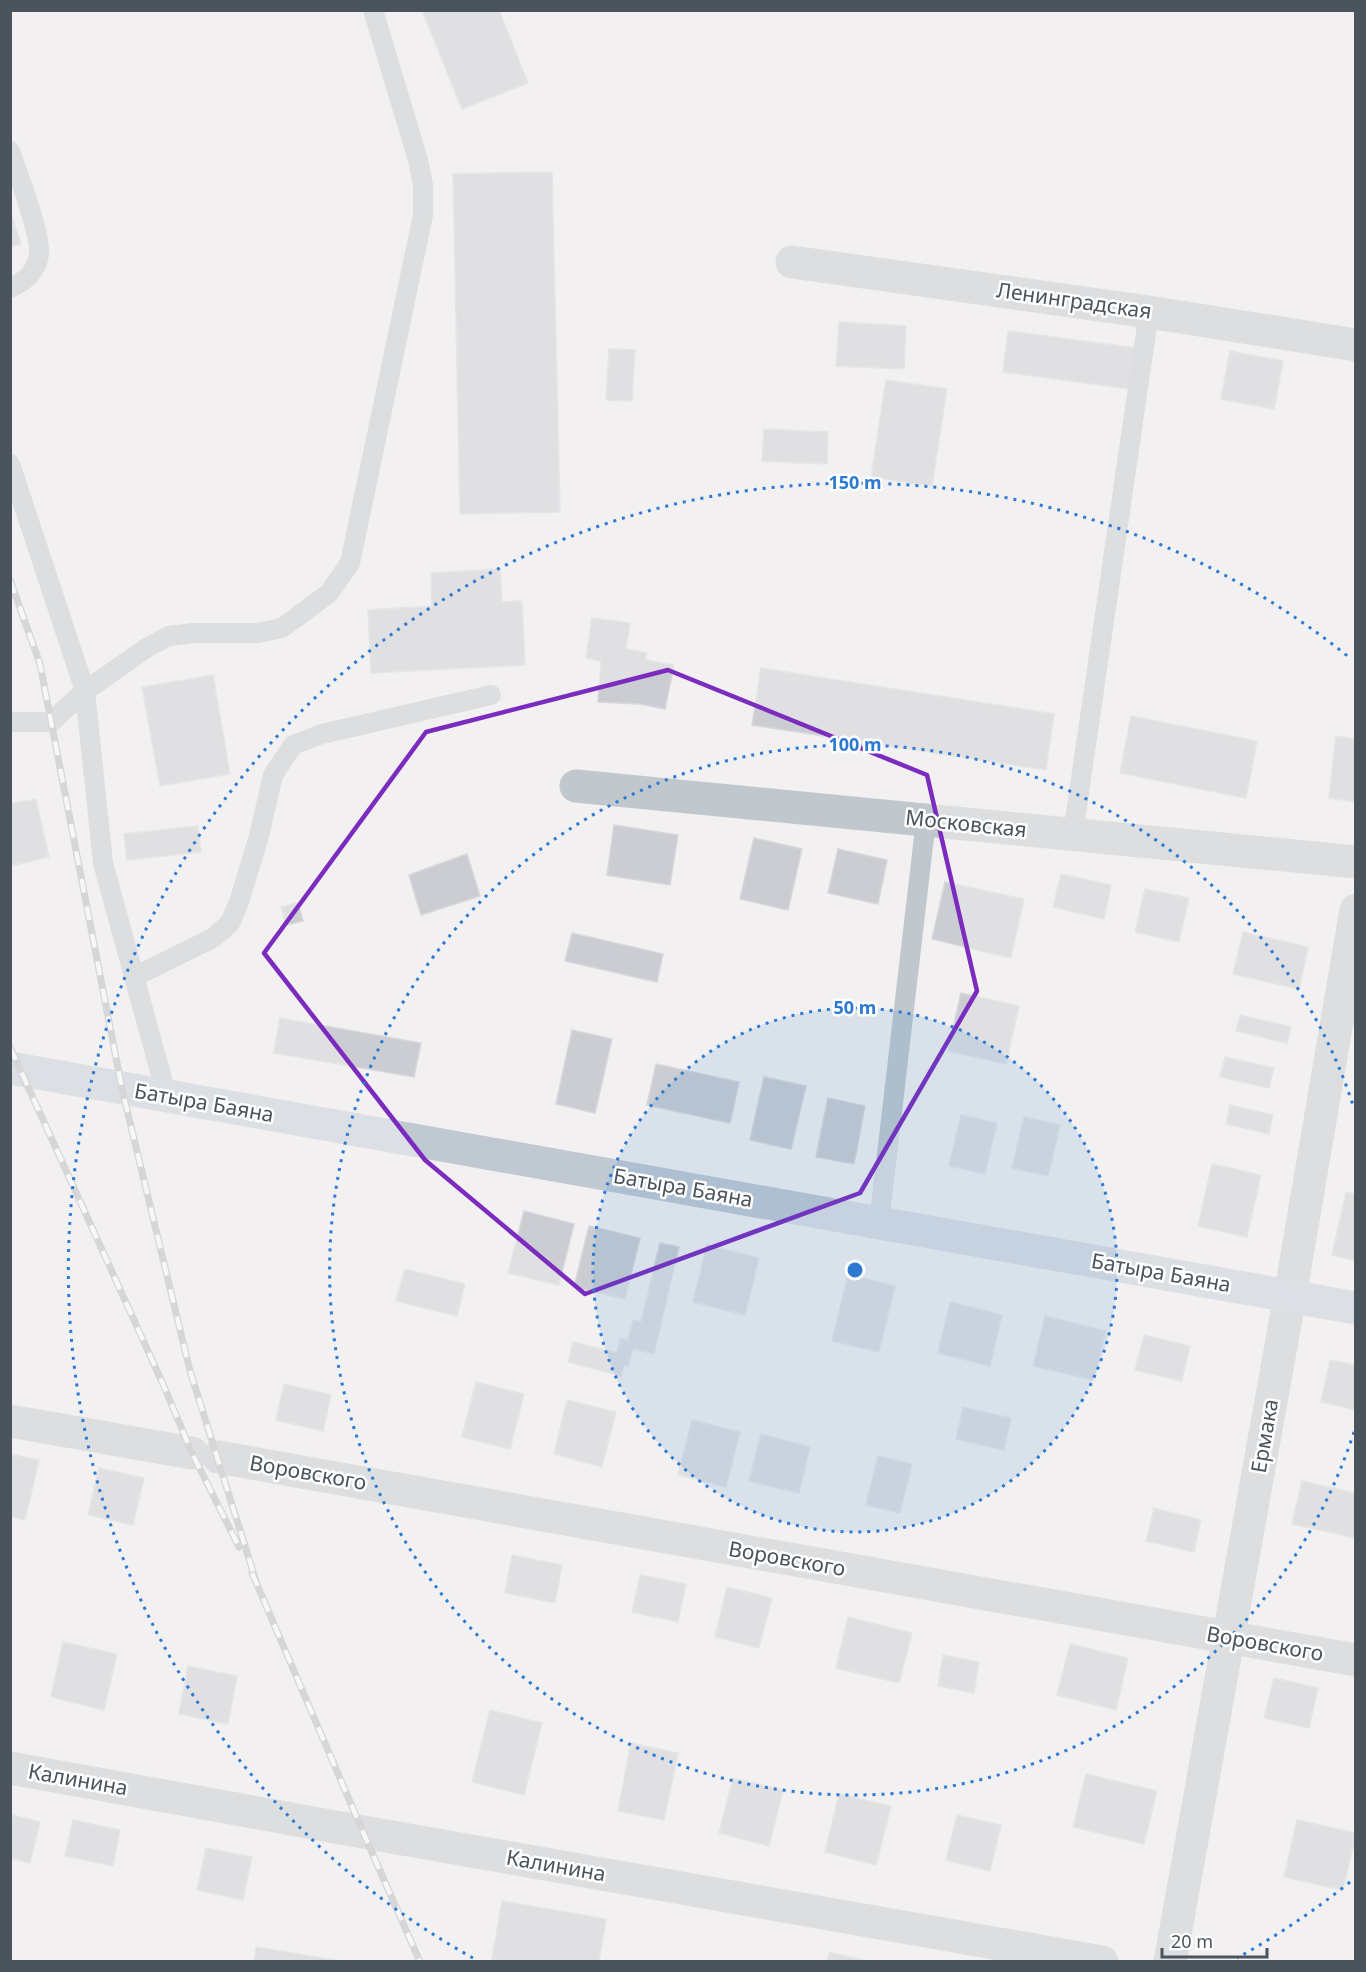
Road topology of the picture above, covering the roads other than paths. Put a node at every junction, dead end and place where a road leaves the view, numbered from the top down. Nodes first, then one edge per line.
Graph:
1 (373, 10) edge
2 (10, 151) edge
3 (792, 262) dead end
4 (10, 288) edge
5 (1149, 312) junction
6 (1356, 345) edge
7 (10, 464) edge
8 (85, 691) junction
9 (491, 695) dead end
10 (10, 722) edge
11 (576, 786) dead end
12 (926, 820) junction
13 (1073, 834) junction
14 (1356, 862) edge
15 (1356, 910) edge
16 (134, 977) junction
17 (10, 1068) edge
18 (167, 1097) junction
19 (879, 1223) junction
20 (1290, 1296) junction
21 (1356, 1308) edge
22 (10, 1421) edge
23 (1228, 1638) junction
24 (1356, 1660) edge
25 (10, 1768) edge
26 (1102, 1962) edge
27 (1170, 1962) edge

1 - 8 lane
2 - 4 lane
3 - 5 street, Ленинградская
5 - 6 street, Ленинградская
5 - 13 lane
7 - 8 lane
8 - 10 lane
8 - 16 lane
9 - 16 lane
11 - 12 street, Московская
12 - 13 street, Московская
12 - 19 lane
13 - 14 street, Московская
15 - 20 street, Ермака
16 - 18 lane
17 - 18 street, Батыра Баяна
18 - 19 street, Батыра Баяна
19 - 20 street, Батыра Баяна
20 - 21 street, Батыра Баяна
20 - 23 street, Ермака
22 - 23 street, Воровского
23 - 24 street, Воровского
23 - 27 street, Ермака
25 - 26 street, Калинина

